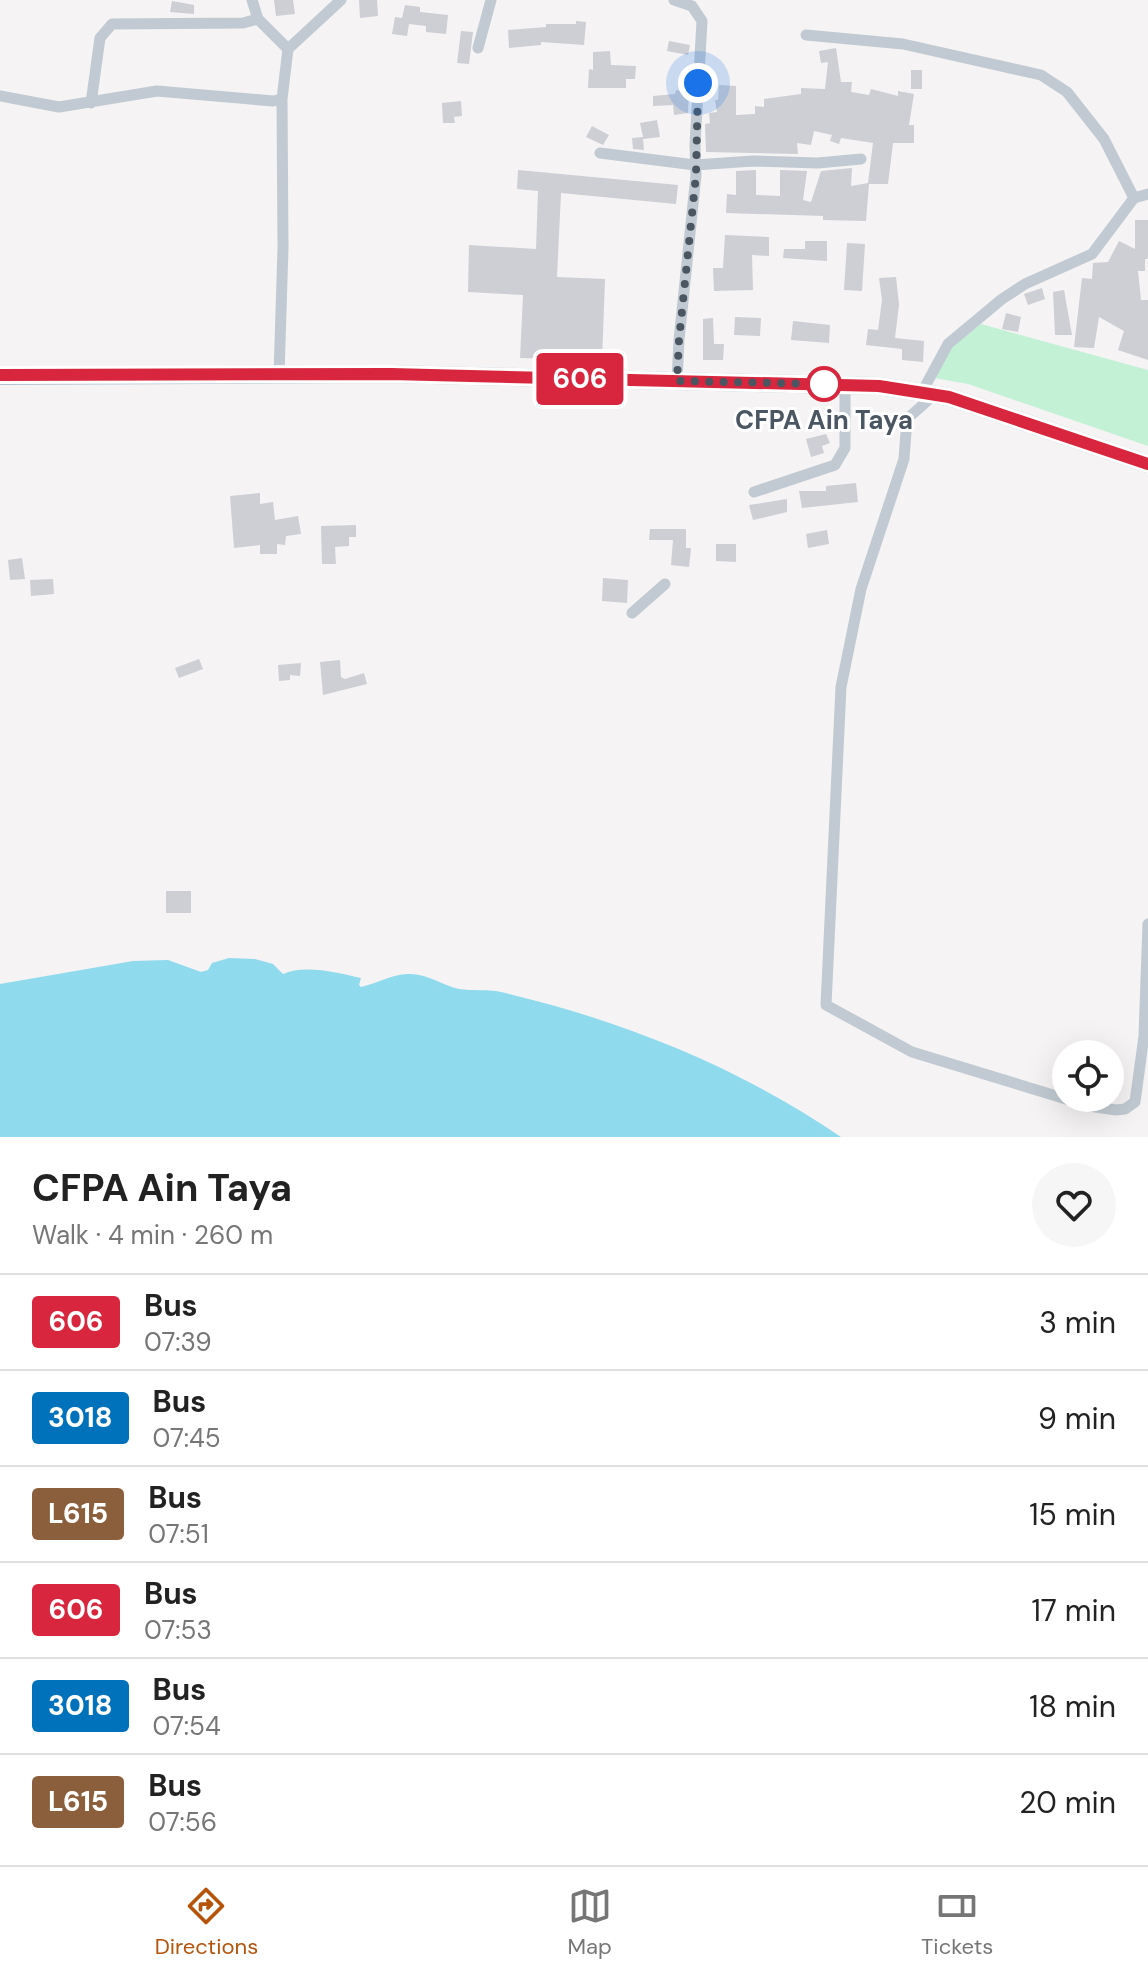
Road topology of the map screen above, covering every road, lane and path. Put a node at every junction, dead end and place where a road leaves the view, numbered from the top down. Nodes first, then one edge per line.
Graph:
1 (252, 0) edge
2 (341, 0) edge
3 (491, 0) edge
4 (674, 0) edge
5 (694, 3) edge
6 (258, 19) junction
7 (806, 35) dead end
8 (478, 48) dead end
9 (288, 49) junction
10 (0, 96) edge
11 (282, 99) junction
12 (91, 103) junction
13 (600, 153) dead end
14 (861, 159) dead end
15 (695, 165) junction
16 (1148, 194) edge
17 (1134, 198) junction
18 (279, 375) junction
19 (0, 376) edge
20 (677, 381) junction
21 (845, 385) junction
22 (928, 393) junction
23 (1148, 464) edge
24 (754, 492) dead end
25 (665, 584) dead end
26 (632, 613) dead end
27 (1148, 924) edge

1 - 6 street
2 - 9 street
3 - 8 street
4 - 5 street
5 - 15 street
6 - 9 street
6 - 12 street
7 - 17 street
9 - 11 street
10 - 12 street
11 - 12 street
11 - 18 street
13 - 15 street
14 - 15 street
15 - 20 street
16 - 17 street
17 - 22 street
18 - 19 main road
18 - 20 main road
20 - 21 main road
21 - 22 main road
21 - 24 street
22 - 23 main road
22 - 27 street
25 - 26 street

